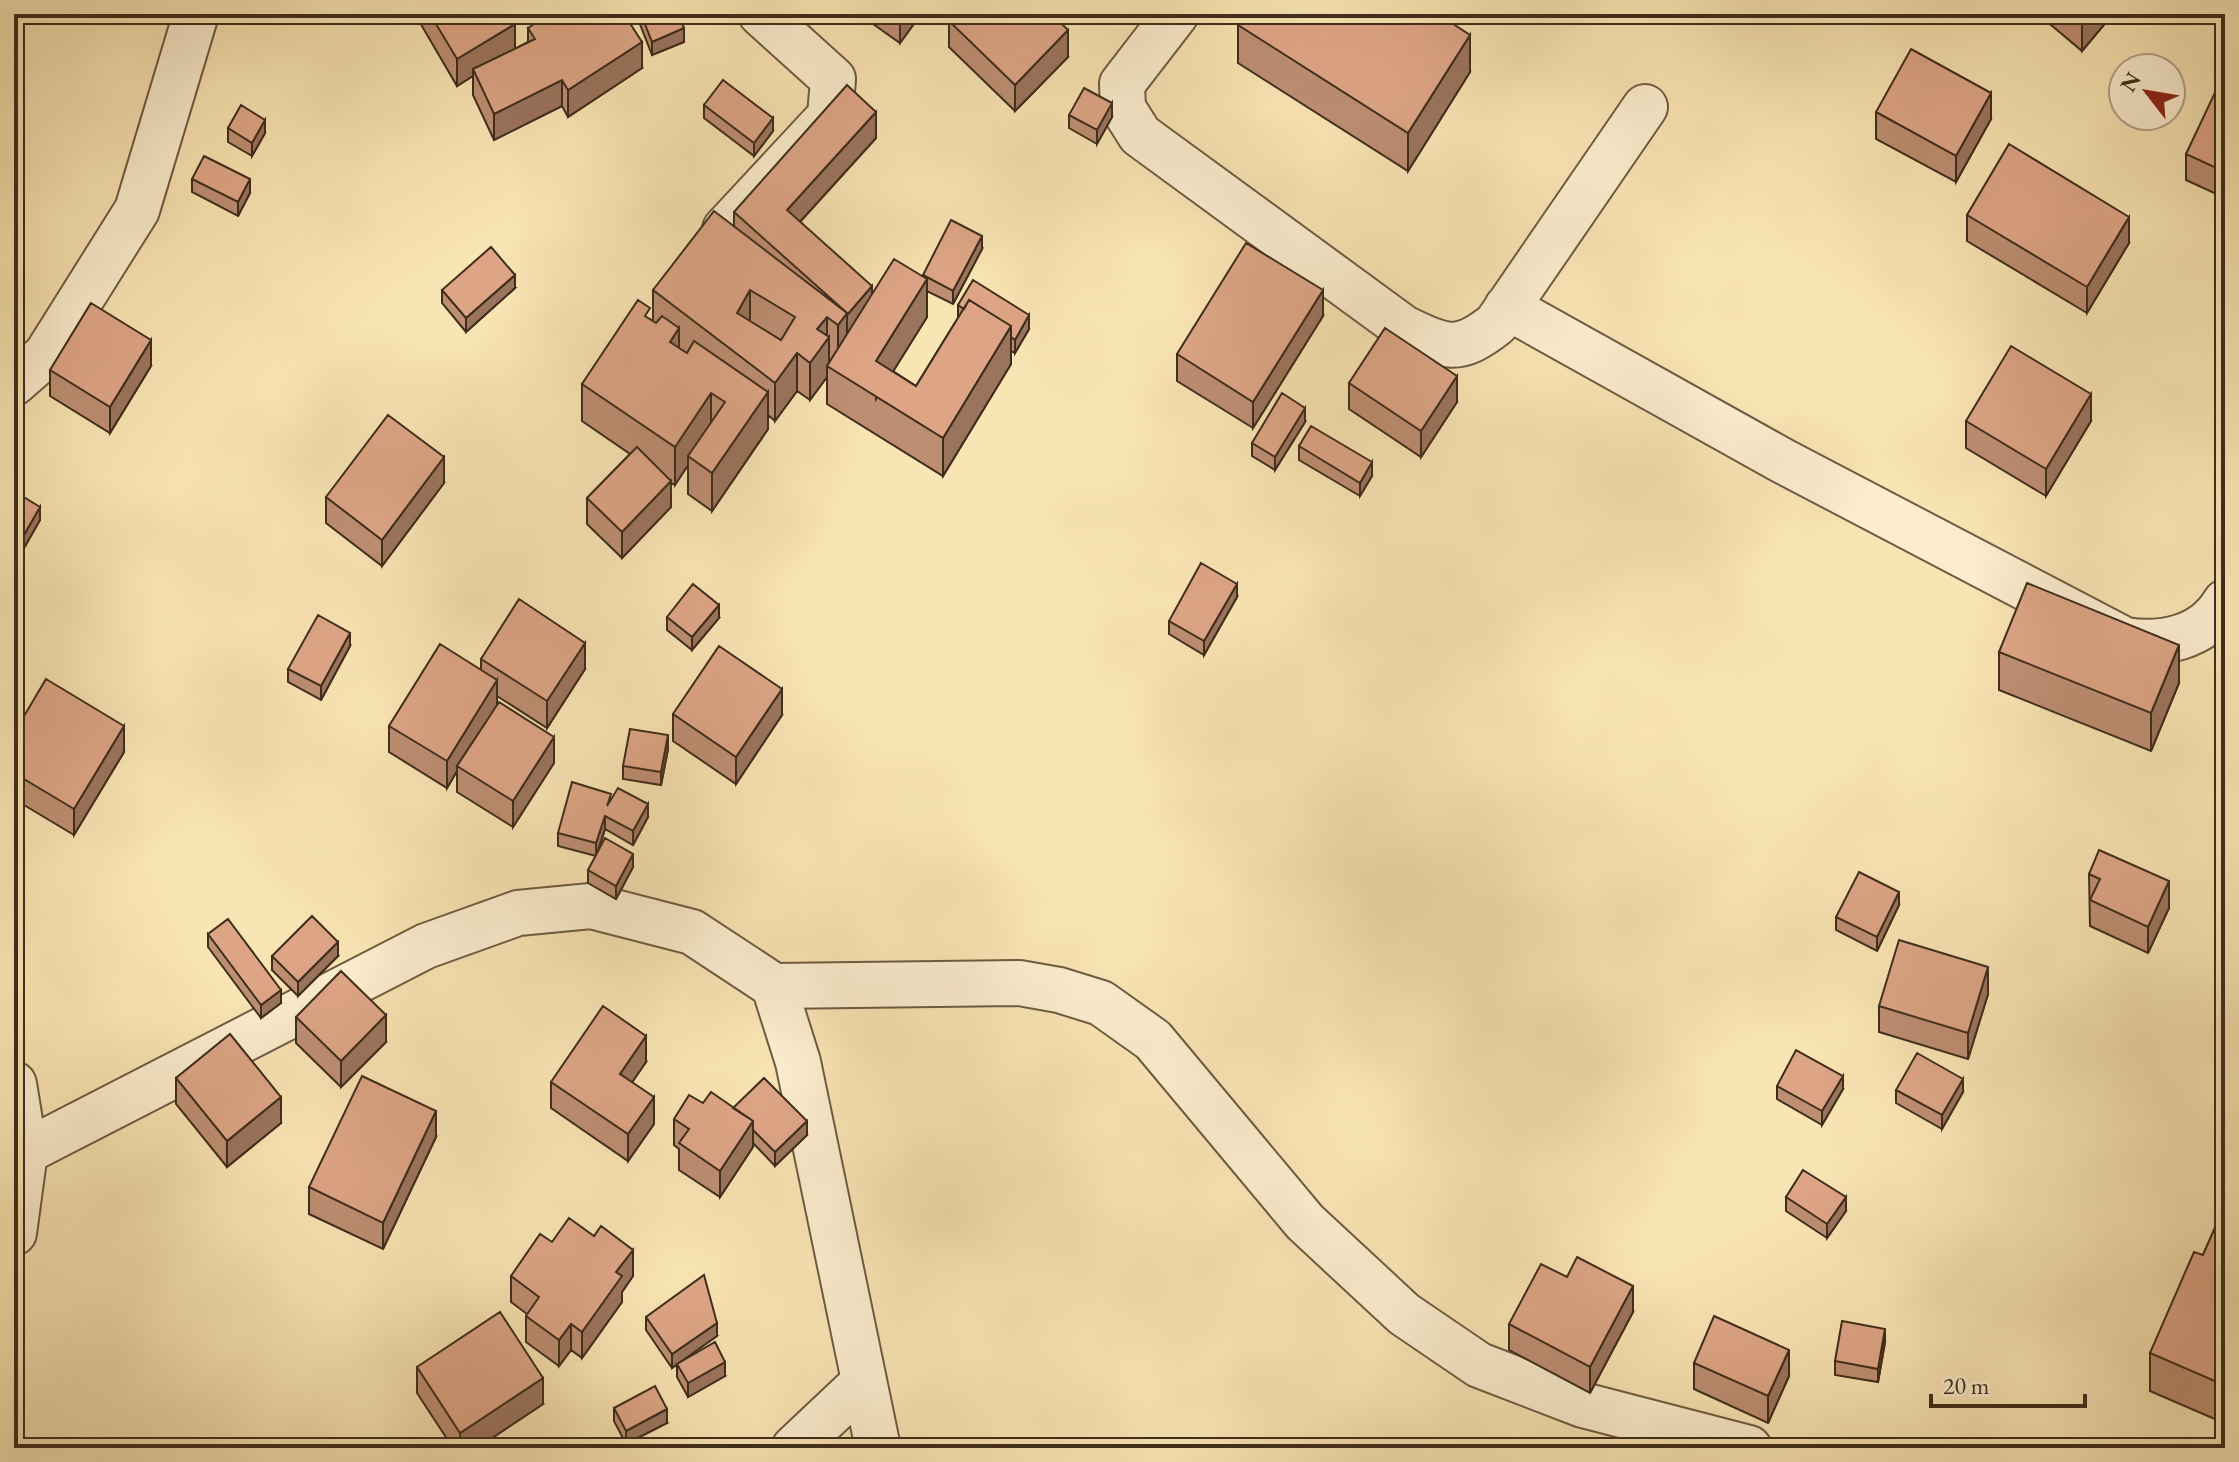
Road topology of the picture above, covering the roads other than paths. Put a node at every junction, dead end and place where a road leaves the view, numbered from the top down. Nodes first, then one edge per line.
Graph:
1 (196, 14) edge
2 (761, 14) edge
3 (1176, 14) edge
4 (1645, 107) dead end
5 (725, 229) edge
6 (1507, 307) junction
7 (14, 383) edge
8 (2225, 602) edge
9 (774, 986) junction
10 (14, 1084) edge
11 (25, 1152) junction
12 (14, 1233) edge
13 (863, 1383) junction
14 (794, 1448) edge
15 (878, 1448) edge
16 (1749, 1448) edge

1 - 7 street
2 - 5 street
3 - 6 street
4 - 6 street
6 - 8 street
9 - 11 street
9 - 13 street
9 - 16 street
10 - 11 street
11 - 12 street
13 - 14 street
13 - 15 street

